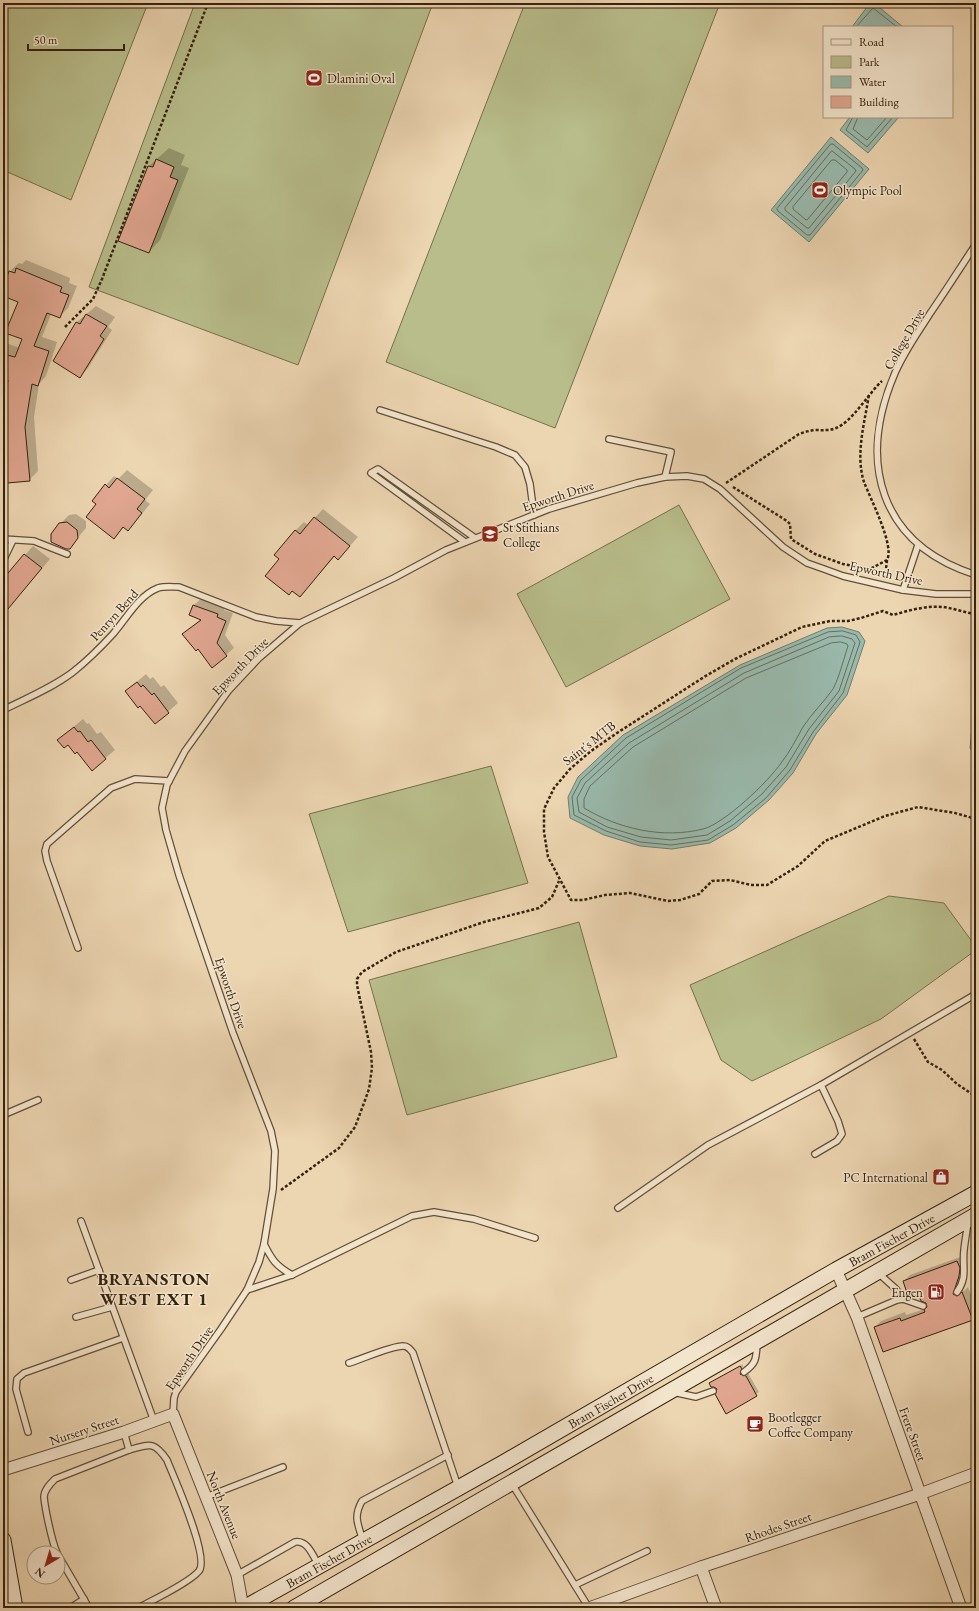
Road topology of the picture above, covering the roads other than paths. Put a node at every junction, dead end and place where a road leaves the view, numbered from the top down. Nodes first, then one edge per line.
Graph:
1 (976, 244) edge
2 (380, 410) dead end
3 (609, 439) dead end
4 (665, 477) junction
5 (534, 515) junction
6 (475, 538) junction
7 (3, 539) edge
8 (13, 540) junction
9 (465, 542) junction
10 (918, 545) junction
11 (67, 554) dead end
12 (3, 562) edge
13 (976, 575) edge
14 (903, 590) junction
15 (976, 594) edge
16 (300, 623) junction
17 (3, 710) edge
18 (169, 780) junction
19 (78, 948) dead end
20 (976, 994) edge
21 (821, 1085) junction
22 (38, 1100) dead end
23 (3, 1115) edge
24 (814, 1154) dead end
25 (976, 1193) edge
26 (618, 1208) dead end
27 (972, 1217) edge
28 (81, 1221) dead end
29 (535, 1238) dead end
30 (264, 1244) junction
31 (99, 1270) junction
32 (836, 1270) junction
33 (877, 1272) junction
34 (292, 1274) junction
35 (71, 1280) dead end
36 (247, 1290) junction
37 (845, 1290) junction
38 (957, 1292) dead end
39 (903, 1299) junction
40 (923, 1306) dead end
41 (112, 1307) junction
42 (76, 1317) dead end
43 (857, 1317) junction
44 (123, 1338) junction
45 (757, 1341) junction
46 (349, 1364) dead end
47 (744, 1372) dead end
48 (670, 1391) junction
49 (713, 1391) dead end
50 (173, 1414) junction
51 (154, 1421) junction
52 (28, 1432) dead end
53 (124, 1432) junction
54 (129, 1450) junction
55 (448, 1455) junction
56 (283, 1467) dead end
57 (3, 1470) edge
58 (976, 1473) edge
59 (511, 1483) junction
60 (458, 1488) junction
61 (920, 1494) junction
62 (206, 1497) junction
63 (3, 1540) edge
64 (363, 1541) junction
65 (54, 1545) edge
66 (647, 1551) dead end
67 (319, 1566) junction
68 (701, 1567) junction
69 (66, 1568) edge
70 (238, 1575) junction
71 (575, 1585) junction
72 (84, 1599) junction
73 (15, 1608) edge
74 (70, 1608) edge
75 (89, 1608) edge
76 (138, 1608) edge
77 (244, 1608) edge
78 (294, 1608) edge
79 (589, 1608) edge
80 (716, 1608) edge
81 (961, 1608) edge

1 - 10 lane, College Drive
2 - 5 lane
3 - 4 lane
4 - 5 lane, Epworth Drive
4 - 14 lane, Epworth Drive
5 - 6 lane, Epworth Drive
6 - 9 lane, Epworth Drive
6 - 9 lane
7 - 8 lane
8 - 11 lane
8 - 12 lane
9 - 16 lane, Epworth Drive
10 - 13 lane, College Drive
10 - 14 lane
14 - 15 lane, Epworth Drive
16 - 17 lane, Penryn Bend
16 - 18 lane, Epworth Drive
18 - 19 lane
18 - 30 lane, Epworth Drive
20 - 21 lane
21 - 24 lane
21 - 26 lane
22 - 23 lane
25 - 32 main road, Bram Fischer Drive
27 - 33 main road, Bram Fischer Drive
27 - 38 lane
28 - 31 lane
29 - 34 lane
30 - 34 lane
30 - 36 lane, Epworth Drive
31 - 35 lane
31 - 41 lane
32 - 37 street, Frere Street
32 - 60 main road, Bram Fischer Drive
33 - 37 main road, Bram Fischer Drive
33 - 39 lane
34 - 36 lane
36 - 50 lane, Epworth Drive
37 - 43 street, Frere Street
37 - 45 main road, Bram Fischer Drive
39 - 40 lane
39 - 43 lane
41 - 42 lane
41 - 44 lane
43 - 61 street, Frere Street
44 - 51 lane
44 - 52 lane
45 - 47 lane
45 - 48 main road, Bram Fischer Drive
46 - 55 lane
48 - 49 lane
48 - 59 main road, Bram Fischer Drive
50 - 51 street, Nursery Street
50 - 62 street, North Avenue
51 - 53 street, Nursery Street
53 - 54 lane
53 - 57 street, Nursery Street
54 - 65 lane
54 - 76 lane
55 - 60 lane
55 - 64 lane
56 - 62 lane
58 - 61 street, Rhodes Street
59 - 71 lane
59 - 78 main road, Bram Fischer Drive
60 - 64 main road, Bram Fischer Drive
61 - 68 street, Rhodes Street
61 - 81 street, Frere Street
62 - 70 street, North Avenue
63 - 73 main road
64 - 67 main road, Bram Fischer Drive
66 - 71 lane
67 - 70 lane
67 - 77 main road, Bram Fischer Drive
68 - 79 street, Rhodes Street
68 - 80 street
69 - 72 lane
70 - 77 street, North Avenue
71 - 79 lane
72 - 74 lane
72 - 75 lane

